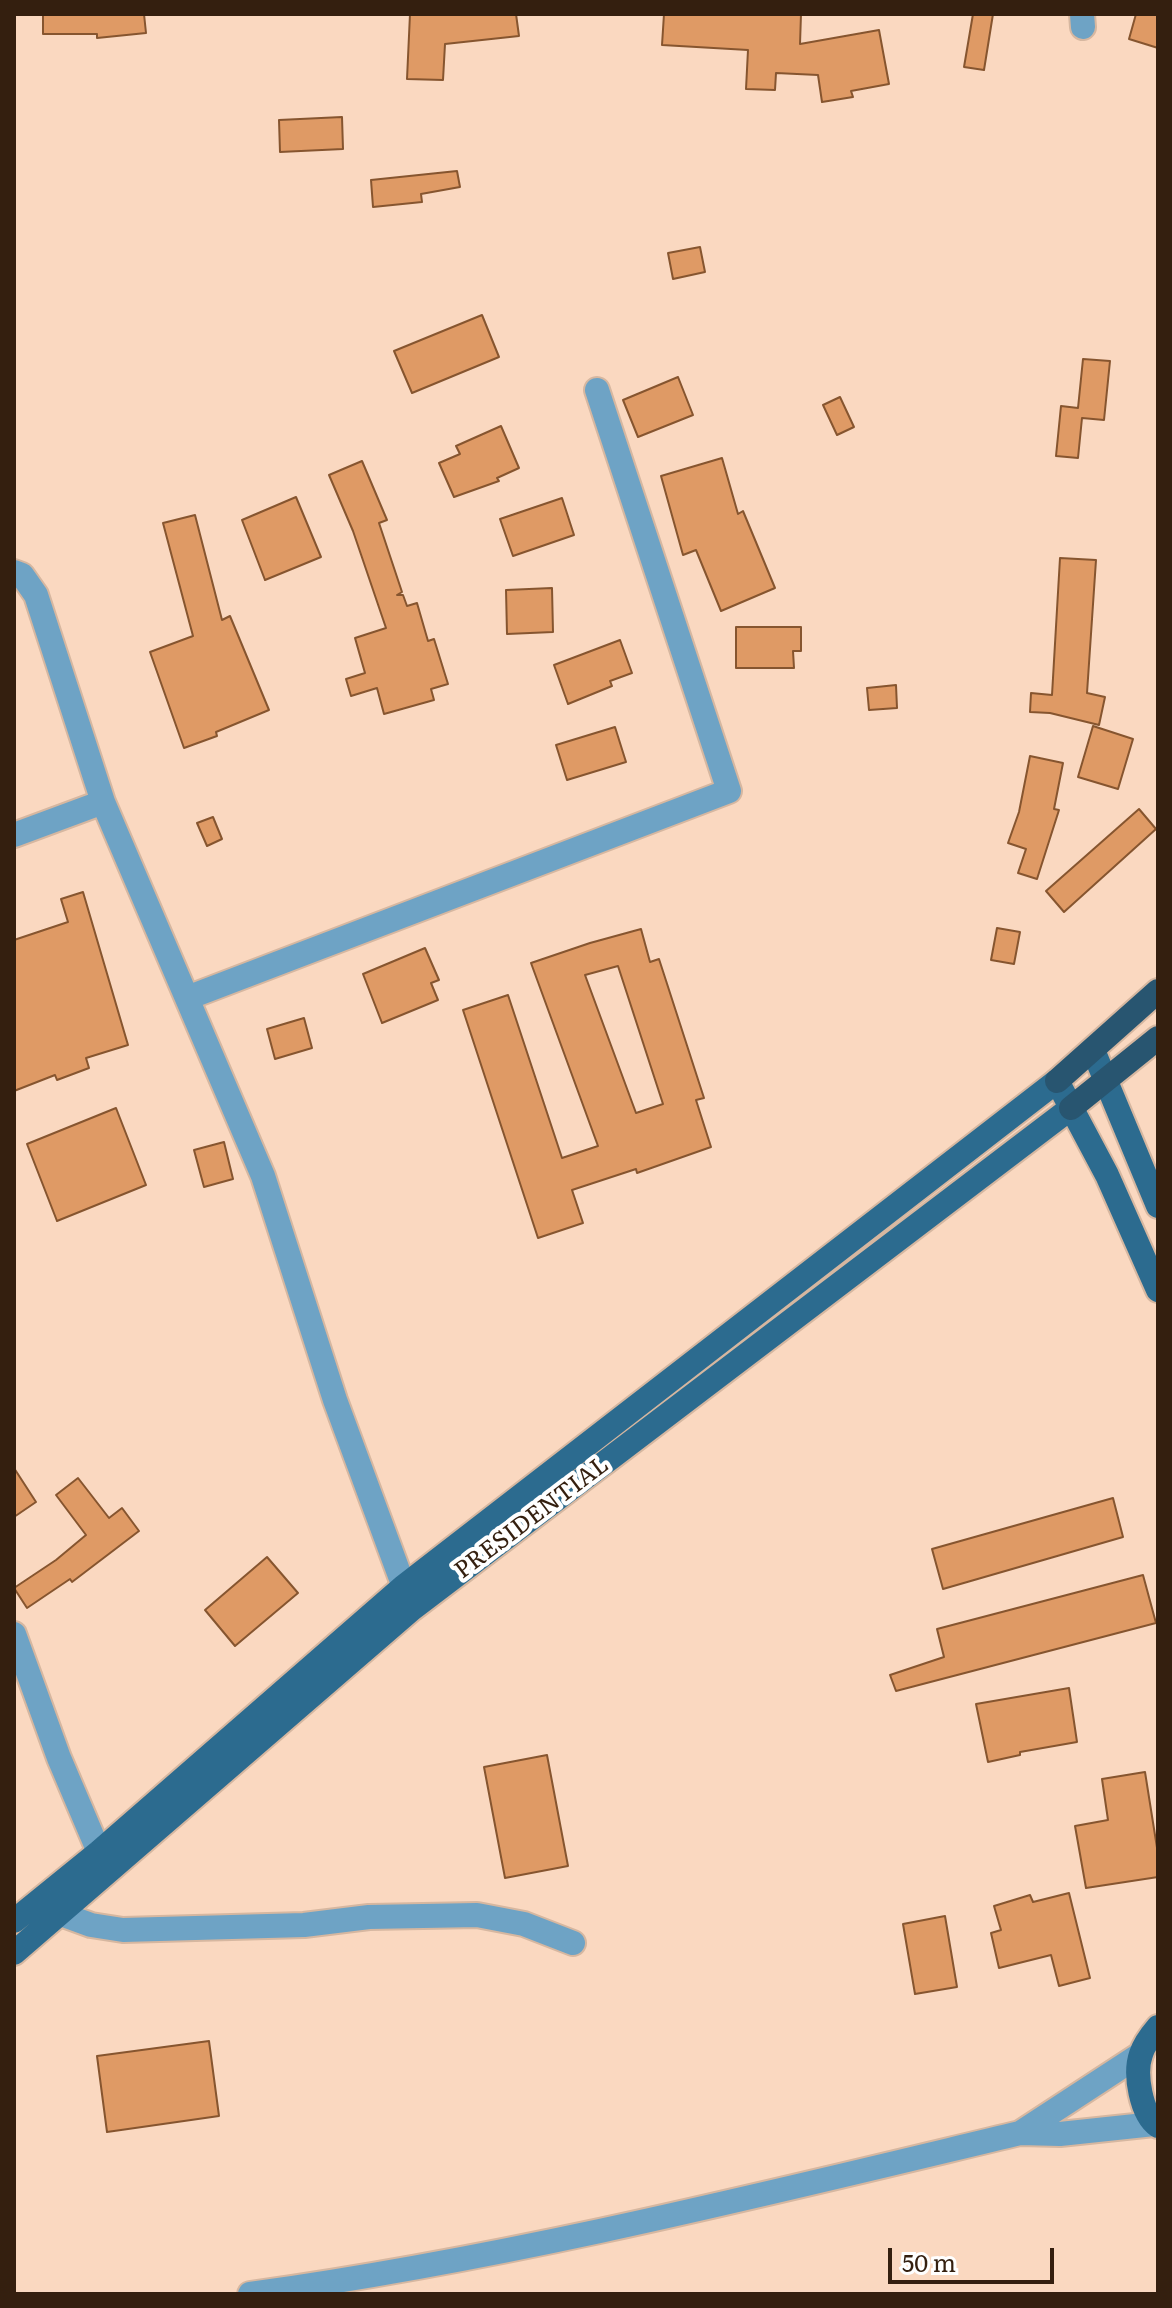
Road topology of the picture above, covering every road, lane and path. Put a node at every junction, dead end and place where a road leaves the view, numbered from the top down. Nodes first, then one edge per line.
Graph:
1 (597, 390) dead end
2 (14, 572) edge
3 (103, 802) junction
4 (14, 835) edge
5 (1158, 991) edge
6 (187, 998) junction
7 (1158, 1038) edge
8 (1093, 1050) junction
9 (1057, 1081) junction
10 (1106, 1082) junction
11 (1071, 1108) junction
12 (1156, 1197) edge
13 (1158, 1290) edge
14 (408, 1598) junction
15 (14, 1634) edge
16 (99, 1852) junction
17 (61, 1914) junction
18 (14, 1921) edge
19 (573, 1943) dead end
20 (14, 1953) edge
21 (1158, 2027) edge
22 (1141, 2054) junction
23 (1157, 2128) edge
24 (1020, 2133) junction
25 (250, 2294) edge

1 - 6 street
2 - 3 street
3 - 4 street
3 - 6 street
5 - 8 highway
6 - 14 street
7 - 10 highway
8 - 9 highway
8 - 10 main road
9 - 11 main road
9 - 14 main road
10 - 11 highway
10 - 12 main road
11 - 13 main road
11 - 14 main road, PRESIDENTIAL
14 - 16 main road
14 - 17 main road, PRESIDENTIAL
15 - 16 street
16 - 18 main road
17 - 19 street
17 - 20 main road, PRESIDENTIAL
21 - 22 main road
22 - 23 main road
22 - 24 street
23 - 24 street
24 - 25 street

